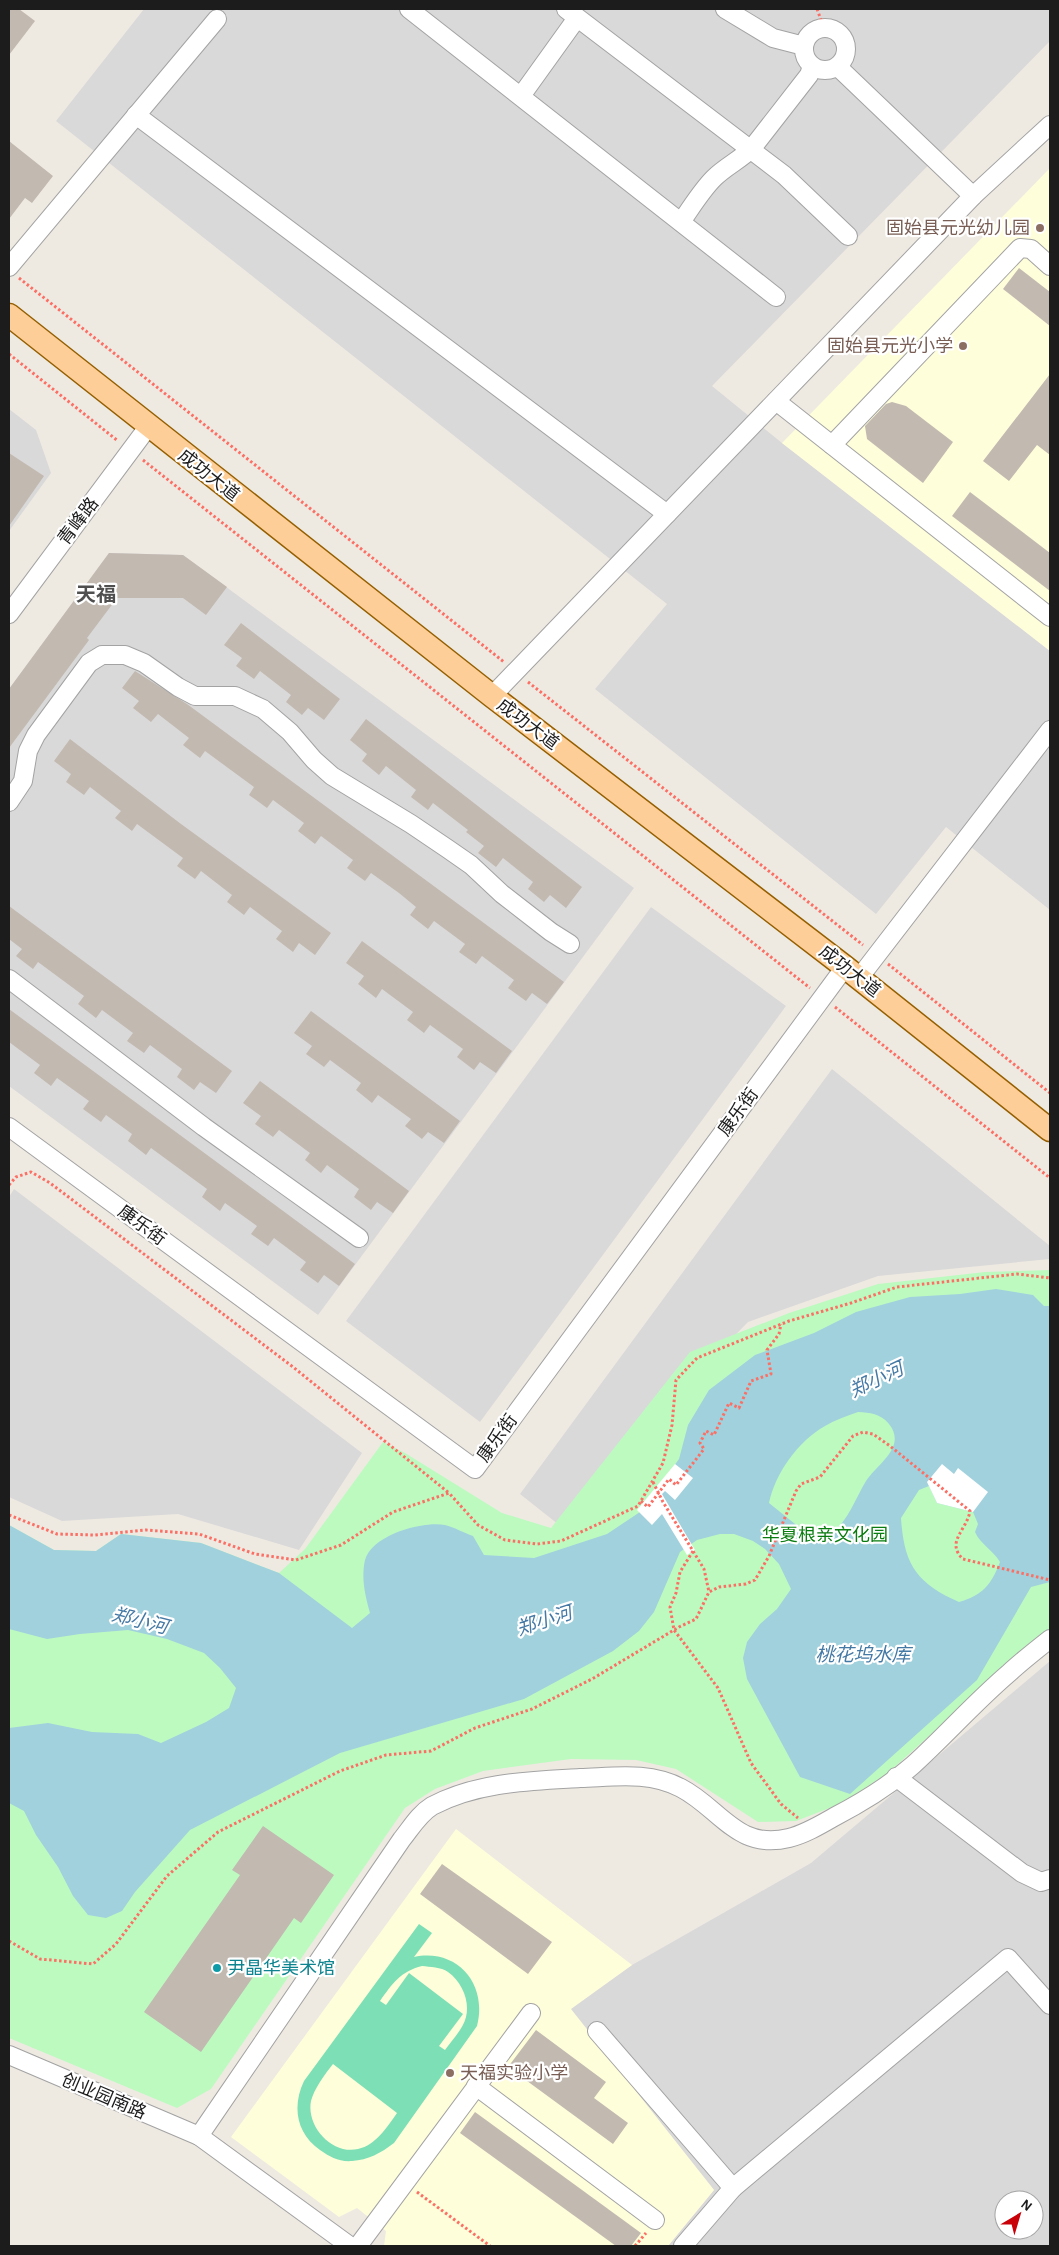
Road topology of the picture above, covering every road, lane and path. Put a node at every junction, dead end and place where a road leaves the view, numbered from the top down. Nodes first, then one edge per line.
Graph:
1 (409, 9) edge
2 (725, 9) edge
3 (818, 9) edge
4 (571, 13) edge
5 (217, 19) dead end
6 (824, 28) junction
7 (804, 46) junction
8 (812, 66) junction
9 (838, 67) junction
10 (521, 96) junction
11 (136, 115) junction
12 (1050, 125) edge
13 (749, 151) junction
14 (974, 196) junction
15 (681, 222) junction
16 (848, 236) dead end
17 (1050, 266) edge
18 (9, 267) edge
19 (776, 297) dead end
20 (9, 315) edge
21 (9, 354) edge
22 (776, 401) junction
23 (148, 427) junction
24 (832, 445) junction
25 (131, 450) junction
26 (667, 514) junction
27 (9, 614) edge
28 (1050, 617) edge
29 (492, 696) junction
30 (1050, 730) edge
31 (9, 802) edge
32 (570, 944) dead end
33 (852, 972) junction
34 (9, 979) edge
35 (822, 998) junction
36 (1050, 1130) edge
37 (11, 1133) edge
38 (1050, 1178) edge
39 (9, 1185) edge
40 (359, 1238) dead end
41 (1050, 1278) edge
42 (781, 1324) junction
43 (653, 1481) junction
44 (449, 1493) junction
45 (658, 1493) junction
46 (641, 1501) junction
47 (9, 1515) edge
48 (693, 1551) junction
49 (1050, 1580) edge
50 (709, 1592) junction
51 (674, 1630) junction
52 (1050, 1639) edge
53 (896, 1777) junction
54 (814, 1829) junction
55 (1050, 1879) edge
56 (9, 1941) edge
57 (1050, 2005) edge
58 (530, 2013) dead end
59 (597, 2031) dead end
60 (9, 2056) edge
61 (476, 2086) junction
62 (199, 2136) junction
63 (405, 2182) junction
64 (733, 2188) junction
65 (655, 2220) dead end
66 (350, 2246) edge
67 (358, 2246) edge
68 (490, 2246) edge
69 (683, 2246) edge

1 - 10 street
2 - 7 street
3 - 6 path
4 - 10 street
4 - 13 street
5 - 11 street
6 - 7 street
6 - 9 street
7 - 8 street
8 - 9 street
8 - 13 street
9 - 14 street
10 - 15 street
11 - 18 street
11 - 26 street
12 - 14 street
13 - 15 street
13 - 16 street
14 - 22 street
15 - 19 street
17 - 24 street
20 - 23 main road, 成功大道
21 - 25 path
22 - 24 street
22 - 26 street
23 - 25 street, 青峰路
23 - 29 main road, 成功大道
24 - 28 street
25 - 27 street, 青峰路
25 - 35 path
26 - 29 street
29 - 33 main road, 成功大道
30 - 33 street, 康乐街
31 - 32 street
33 - 35 street, 康乐街
33 - 36 main road, 成功大道
34 - 40 street
35 - 37 street, 康乐街
35 - 38 path
39 - 44 path
41 - 42 path
42 - 43 path
42 - 45 path
43 - 45 path
43 - 46 path
44 - 46 path
44 - 47 path
45 - 46 path
45 - 48 path
48 - 50 path
48 - 51 path
49 - 50 path
50 - 51 path
51 - 54 path
51 - 56 path
52 - 53 street
53 - 54 street
53 - 55 street
54 - 62 street
57 - 64 street
58 - 61 street
59 - 64 street
60 - 62 street, 创业园南路
61 - 63 street
61 - 65 street
62 - 66 street, 创业园南路
63 - 67 street
63 - 68 path
64 - 69 street

